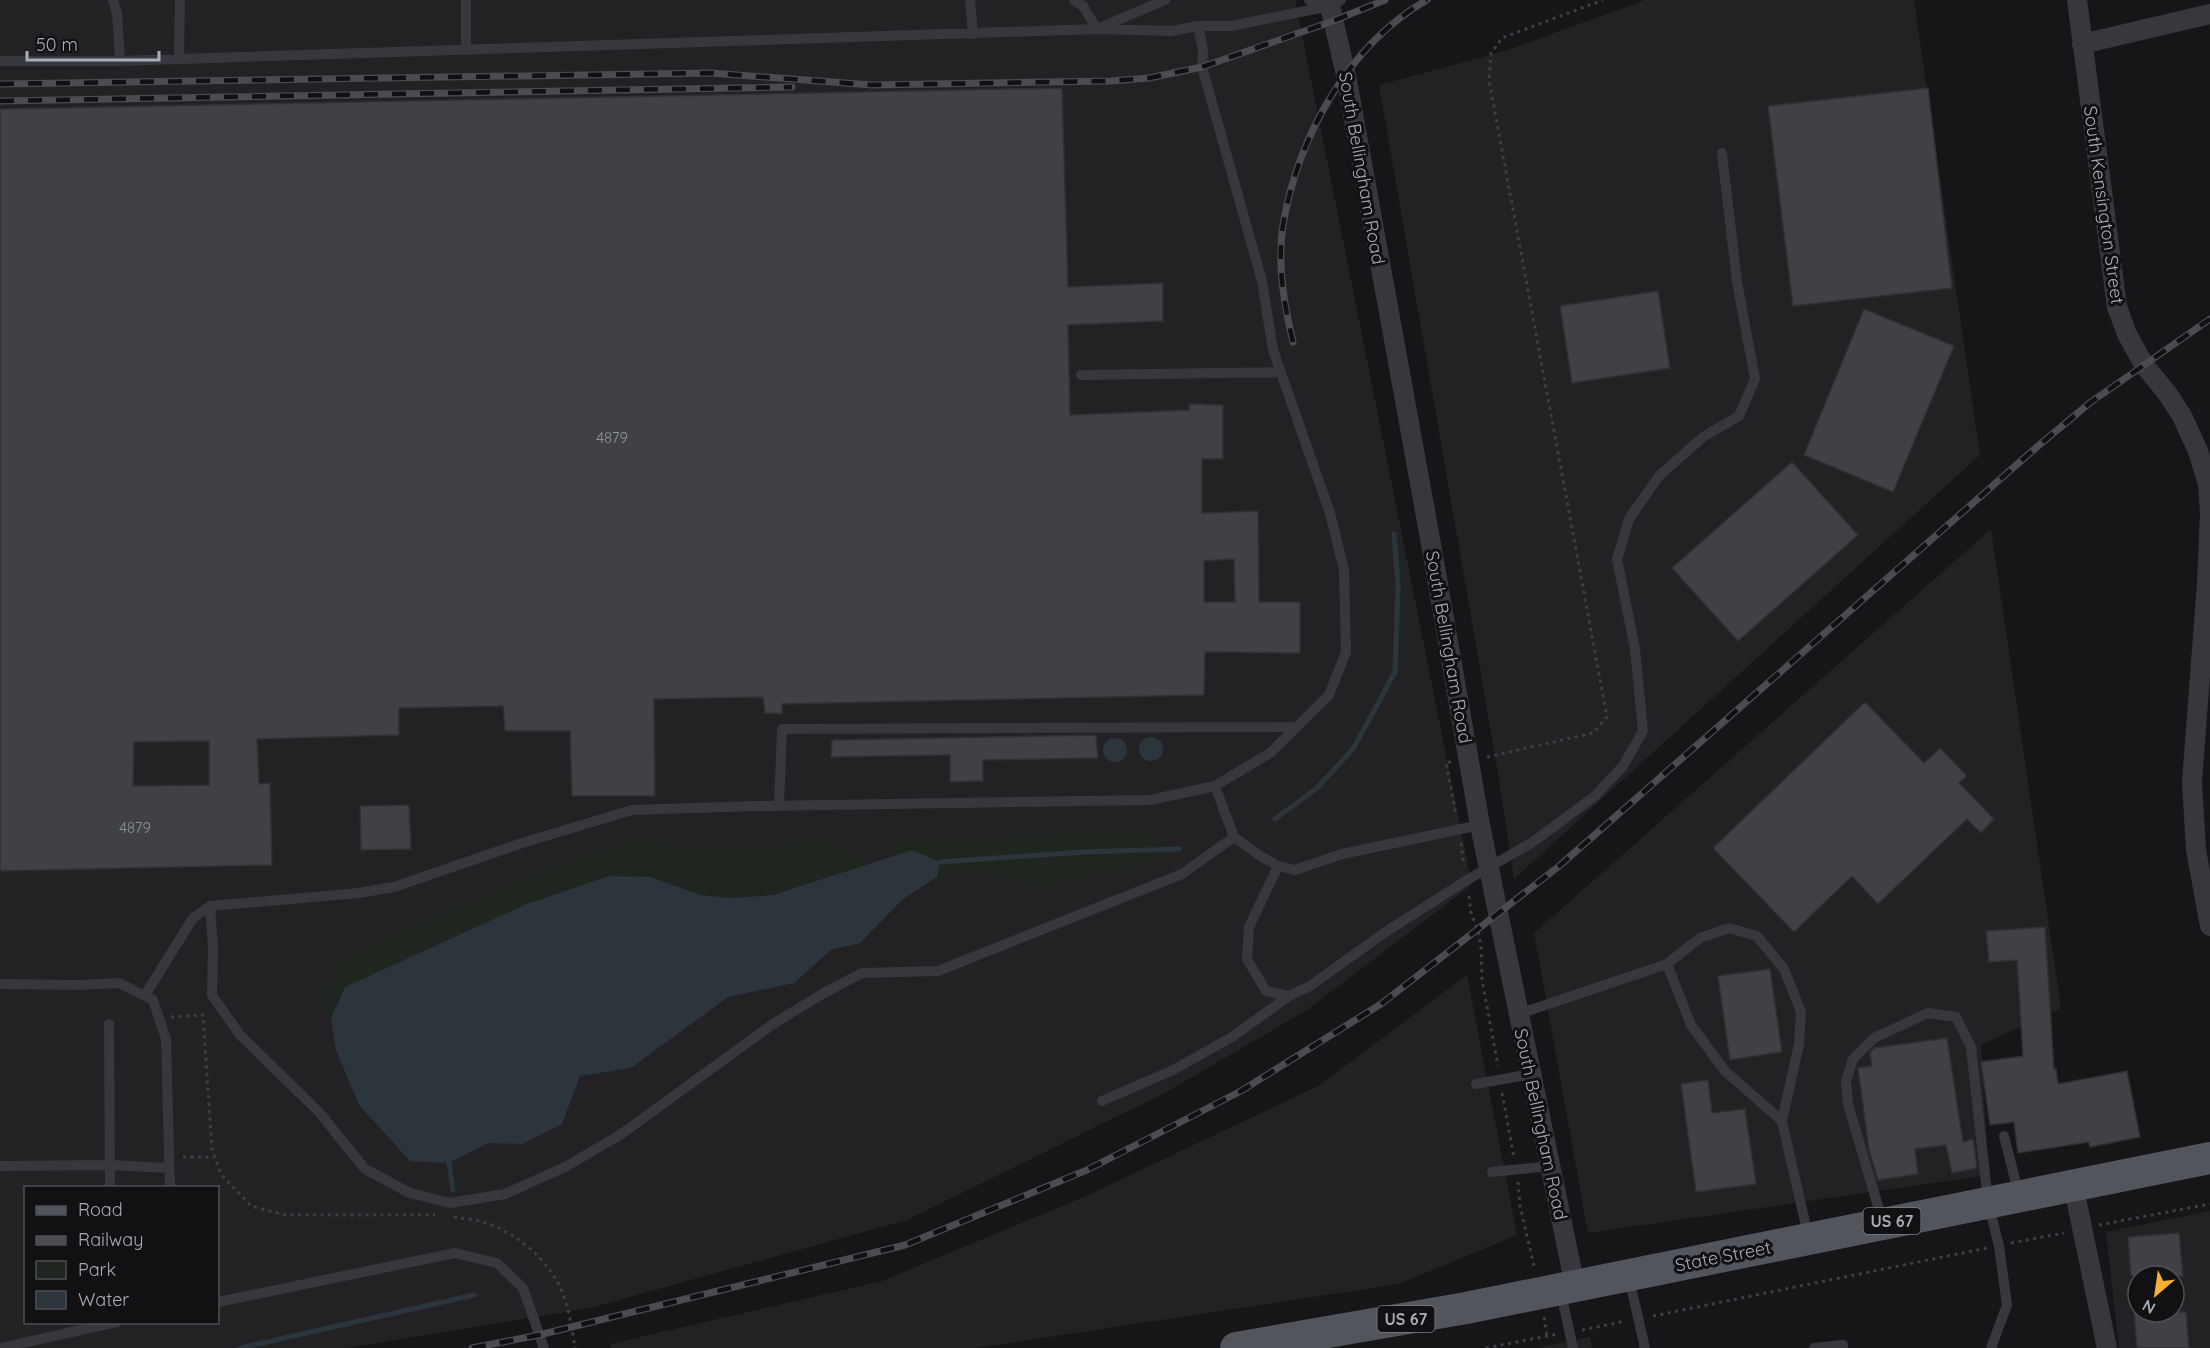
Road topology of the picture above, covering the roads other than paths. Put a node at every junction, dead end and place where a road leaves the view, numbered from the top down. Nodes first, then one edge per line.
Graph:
1 (113, 0) edge
2 (180, 0) edge
3 (466, 0) edge
4 (970, 0) edge
5 (1074, 0) edge
6 (1165, 0) edge
7 (1309, 0) edge
8 (2077, 0) edge
9 (1336, 3) edge
10 (2210, 14) edge
11 (1198, 26) junction
12 (1097, 29) junction
13 (973, 34) junction
14 (2082, 44) junction
15 (466, 49) junction
16 (178, 59) junction
17 (120, 61) junction
18 (0, 62) edge
19 (1722, 153) dead end
20 (1281, 372) junction
21 (1082, 375) dead end
22 (2209, 583) edge
23 (1296, 727) junction
24 (1215, 786) junction
25 (779, 806) junction
26 (1480, 825) junction
27 (1234, 837) junction
28 (1278, 866) junction
29 (1489, 869) junction
30 (210, 906) junction
31 (2210, 926) edge
32 (1667, 964) junction
33 (0, 984) edge
34 (145, 995) junction
35 (1289, 996) junction
36 (1519, 1014) junction
37 (108, 1024) dead end
38 (1531, 1074) junction
39 (1476, 1084) dead end
40 (1102, 1101) dead end
41 (1782, 1121) junction
42 (2004, 1136) dead end
43 (2210, 1158) edge
44 (169, 1163) junction
45 (110, 1165) junction
46 (0, 1166) edge
47 (1550, 1166) junction
48 (1492, 1172) dead end
49 (2073, 1184) junction
50 (110, 1186) edge
51 (170, 1186) edge
52 (2019, 1195) junction
53 (1988, 1202) junction
54 (1882, 1223) junction
55 (1809, 1238) junction
56 (1628, 1275) junction
57 (1559, 1289) junction
58 (219, 1302) edge
59 (112, 1324) edge
60 (1313, 1341) edge
61 (0, 1348) edge
62 (544, 1348) edge
63 (1236, 1348) edge
64 (1573, 1348) edge
65 (1645, 1348) edge
66 (1814, 1348) edge
67 (1843, 1348) edge
68 (1991, 1348) edge
69 (2107, 1348) edge

1 - 17 lane
2 - 16 lane
3 - 15 lane
4 - 13 lane
5 - 12 lane
6 - 12 lane
7 - 9 lane
8 - 14 street, South Kensington Street
9 - 11 lane
9 - 26 street, South Bellingham Road
10 - 14 street
11 - 12 lane
11 - 20 lane
12 - 13 lane
13 - 15 lane
14 - 22 street, South Kensington Street
15 - 16 lane
16 - 17 lane
17 - 18 lane
19 - 29 lane
20 - 21 lane
20 - 23 lane
22 - 31 street, South Kensington Street
23 - 24 lane
23 - 25 lane
24 - 25 lane
24 - 27 lane
25 - 30 lane
26 - 28 lane
26 - 29 street, South Bellingham Road
27 - 28 lane
27 - 30 lane
28 - 35 lane
29 - 35 lane
29 - 36 street, South Bellingham Road
30 - 34 lane
32 - 36 lane
32 - 41 lane
32 - 41 lane
33 - 34 lane
34 - 44 lane
35 - 40 lane
36 - 38 street, South Bellingham Road
37 - 45 lane
38 - 39 lane
38 - 47 street, South Bellingham Road
41 - 55 lane
42 - 52 lane
43 - 49 main road, State Street / US 67
44 - 45 lane
44 - 51 lane
45 - 46 lane
45 - 50 lane
47 - 48 lane
47 - 57 street, South Bellingham Road
49 - 52 main road, State Street / US 67
49 - 69 street
52 - 53 main road, State Street / US 67
53 - 54 main road, State Street / US 67
53 - 54 lane
53 - 68 lane
54 - 55 main road, State Street / US 67
55 - 56 main road, State Street / US 67
56 - 57 main road, State Street / US 67
56 - 65 lane
57 - 60 main road, State Street / US 67
57 - 64 lane
58 - 62 lane
59 - 61 lane
60 - 63 main road, State Street / US 67
66 - 67 lane

